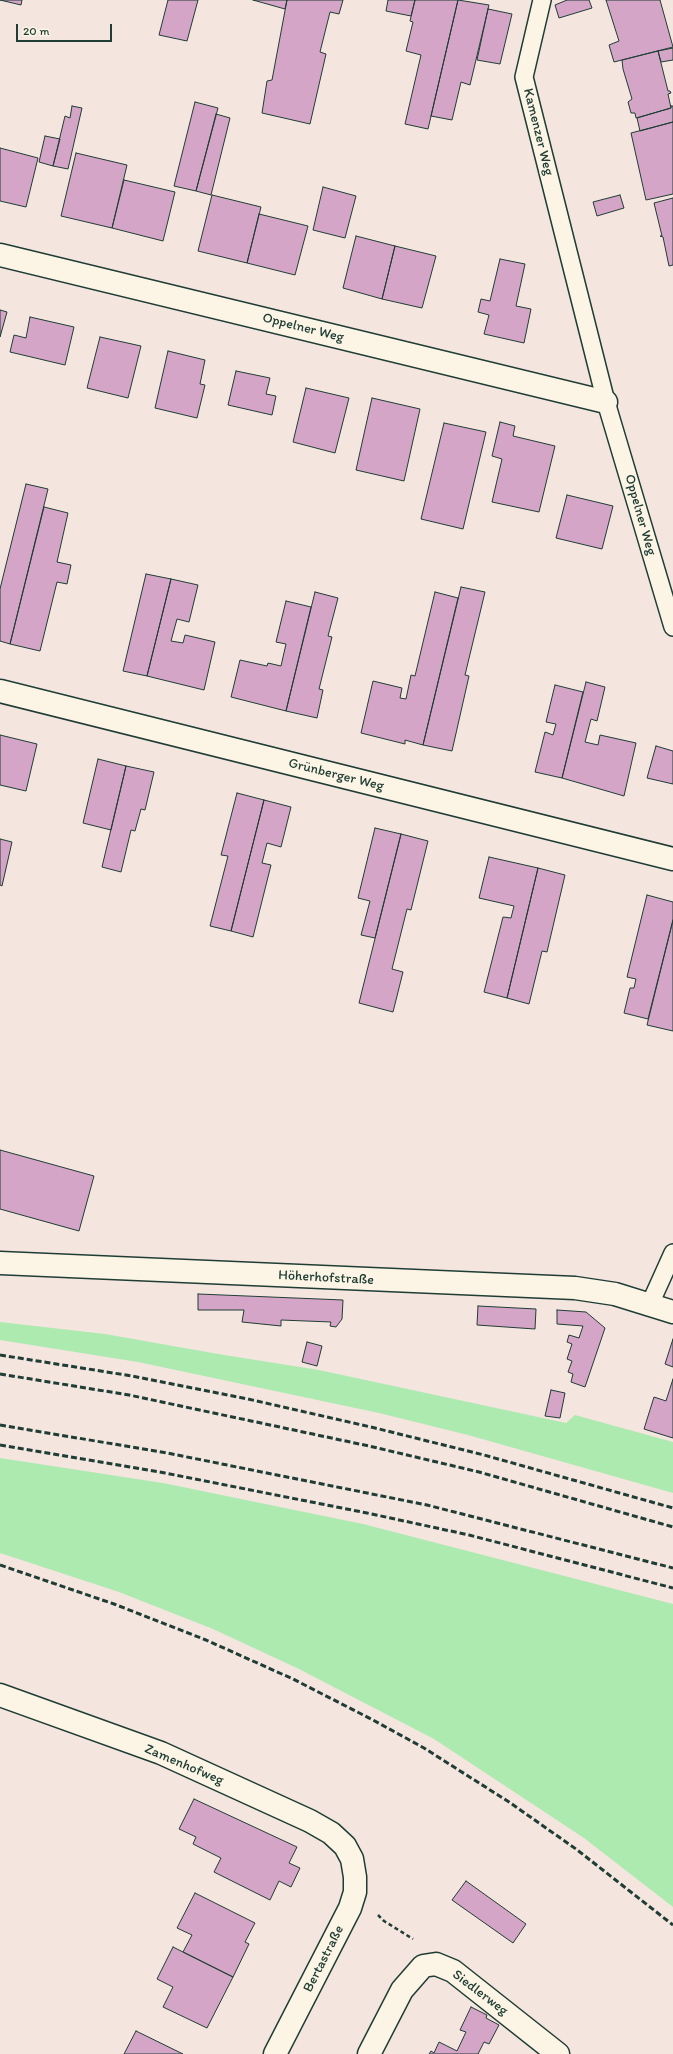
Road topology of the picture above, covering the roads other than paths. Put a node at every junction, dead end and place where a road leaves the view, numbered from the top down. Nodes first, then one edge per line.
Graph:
1 (542, 0) edge
2 (0, 255) edge
3 (572, 263) joint
4 (606, 402) junction
5 (673, 627) edge
6 (0, 691) edge
7 (673, 859) edge
8 (673, 1253) edge
9 (0, 1264) edge
10 (650, 1304) junction
11 (673, 1312) edge
12 (0, 1695) edge
13 (352, 1859) joint
14 (275, 2054) edge
15 (369, 2054) edge
16 (558, 2054) edge

1 - 3 lane, Kamenzer Weg
2 - 4 street, Oppelner Weg
3 - 4 lane, Oppelner Weg
4 - 5 lane, Oppelner Weg
6 - 7 street, Grünberger Weg
8 - 10 lane
9 - 10 street, Höherhofstraße
10 - 11 street, Höherhofstraße
12 - 13 street, Zamenhofweg
13 - 14 street, Bertastraße
15 - 16 street, Siedlerweg

